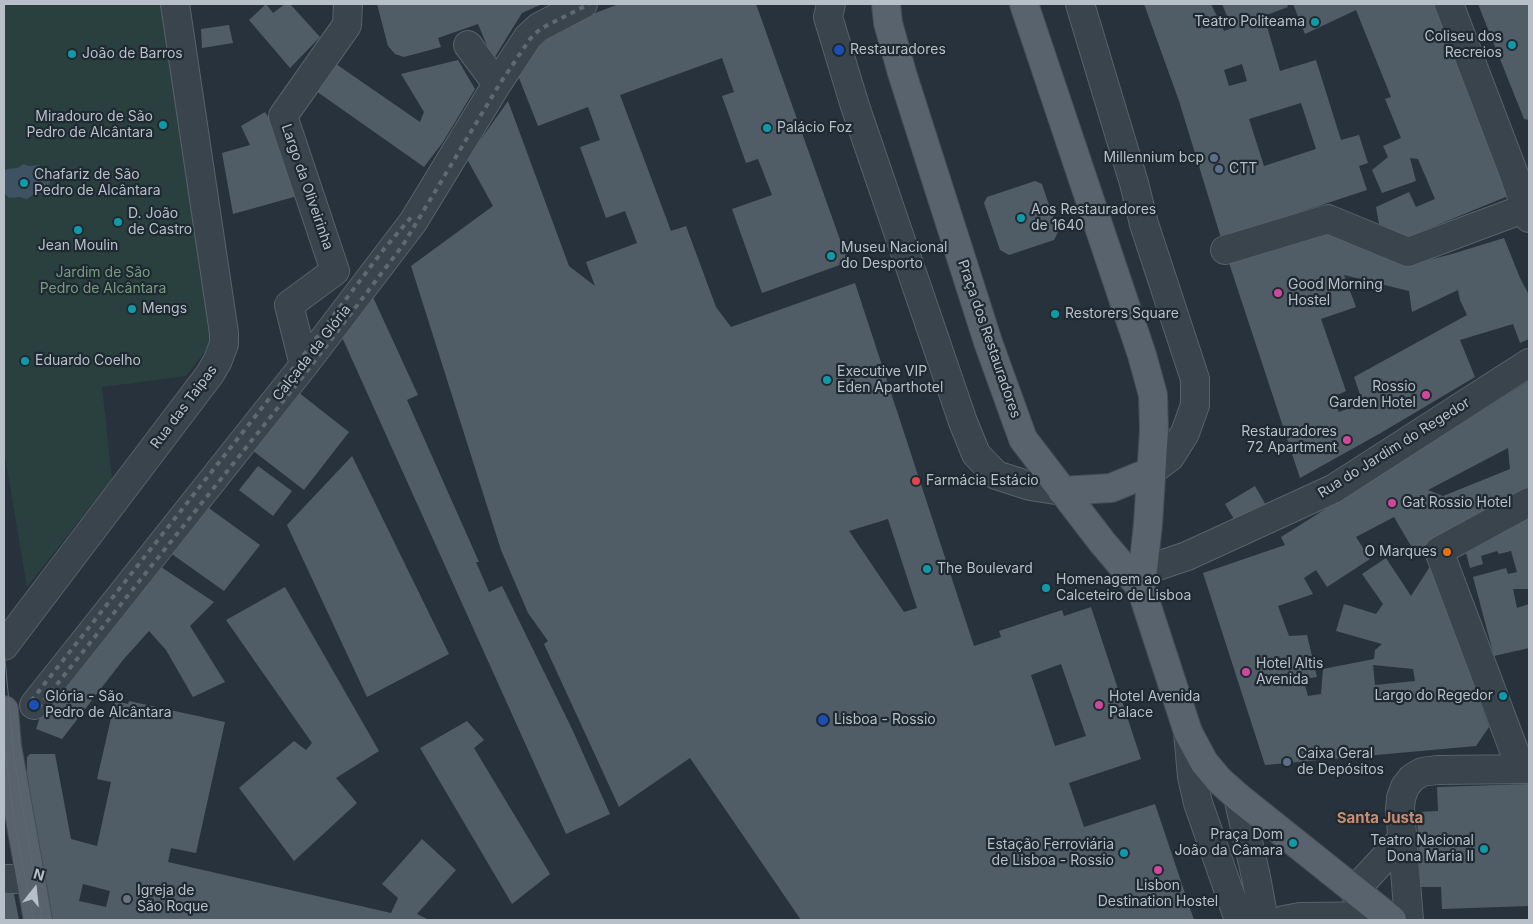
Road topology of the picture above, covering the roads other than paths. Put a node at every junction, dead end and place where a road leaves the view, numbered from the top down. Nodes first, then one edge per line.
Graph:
1 (175, 4) edge
2 (348, 4) edge
3 (583, 4) edge
4 (886, 4) edge
5 (1024, 4) edge
6 (1080, 4) edge
7 (1449, 4) edge
8 (826, 8) edge
9 (468, 45) dead end
10 (497, 84) junction
11 (1522, 172) edge
12 (1528, 213) edge
13 (1225, 250) dead end
14 (1529, 363) edge
15 (304, 365) junction
16 (1150, 472) junction
17 (1062, 492) junction
18 (1529, 502) edge
19 (1142, 579) junction
20 (4, 646) edge
21 (34, 704) dead end
22 (4, 710) edge
23 (1188, 732) junction
24 (6, 746) edge
25 (1525, 769) edge
26 (1238, 796) junction
27 (1402, 839) junction
28 (17, 879) edge
29 (1354, 890) junction
30 (1396, 919) edge
31 (38, 920) edge
32 (1239, 920) edge
33 (1264, 920) edge
34 (1284, 920) edge

1 - 20 street, Rua das Taipas
2 - 15 street, Largo da Oliveirinha
3 - 10 street, Calçada da Glória
4 - 17 main road, Praça dos Restauradores
5 - 16 main road
6 - 16 street
7 - 11 street
8 - 17 street
9 - 10 street
10 - 15 street, Calçada da Glória
11 - 12 street
12 - 13 street
14 - 19 street, Rua do Jardim do Regedor
15 - 21 street, Calçada da Glória
16 - 17 main road
16 - 19 main road
17 - 19 main road, Praça dos Restauradores
18 - 25 street
19 - 23 main road
22 - 24 main road
23 - 26 main road
23 - 32 street
24 - 28 main road
25 - 27 street
26 - 29 main road
26 - 33 street
27 - 29 street
27 - 30 street
28 - 31 main road
29 - 30 main road
30 - 34 street

